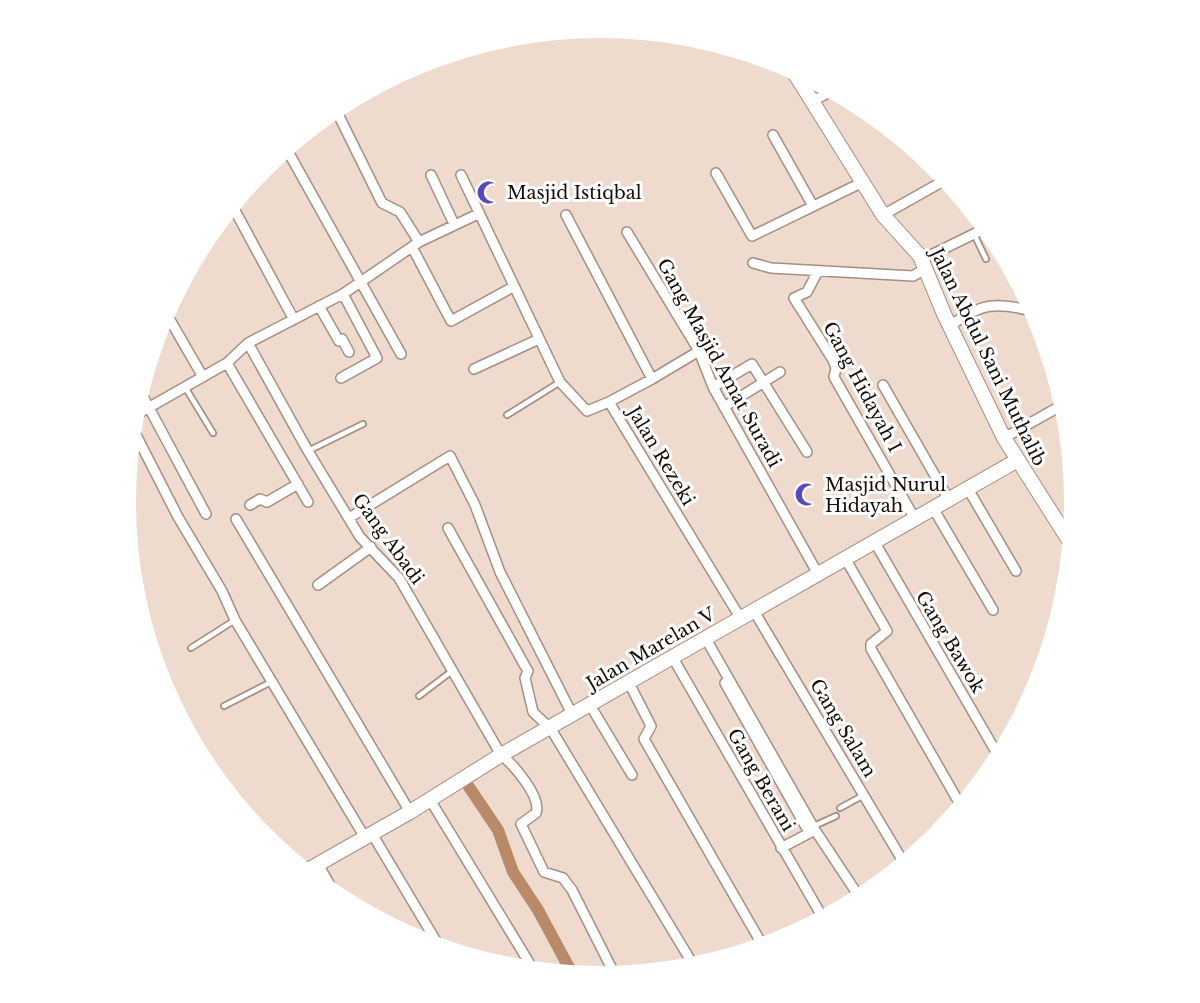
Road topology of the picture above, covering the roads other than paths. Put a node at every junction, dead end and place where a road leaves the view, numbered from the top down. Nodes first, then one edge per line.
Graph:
1 (801, 83) edge
2 (823, 95) edge
3 (813, 101) junction
4 (340, 117) edge
5 (773, 135) dead end
6 (290, 156) edge
7 (716, 173) dead end
8 (431, 175) dead end
9 (461, 175) dead end
10 (863, 182) junction
11 (938, 184) edge
12 (813, 206) junction
13 (236, 214) edge
14 (478, 214) junction
15 (566, 215) dead end
16 (883, 215) junction
17 (454, 224) junction
18 (627, 232) dead end
19 (978, 232) edge
20 (974, 234) junction
21 (416, 245) junction
22 (986, 259) dead end
23 (753, 263) dead end
24 (925, 267) junction
25 (817, 275) junction
26 (359, 284) junction
27 (513, 287) junction
28 (343, 294) junction
29 (319, 306) junction
30 (1022, 309) edge
31 (293, 318) junction
32 (947, 320) junction
33 (172, 322) edge
34 (539, 339) junction
35 (248, 343) junction
36 (699, 351) junction
37 (349, 352) dead end
38 (401, 354) dead end
39 (227, 363) junction
40 (474, 369) dead end
41 (780, 372) dead end
42 (203, 377) junction
43 (341, 378) dead end
44 (652, 379) junction
45 (560, 382) junction
46 (762, 382) junction
47 (883, 385) dead end
48 (185, 387) junction
49 (713, 387) junction
50 (609, 402) junction
51 (147, 403) edge
52 (724, 407) junction
53 (150, 408) junction
54 (1055, 409) edge
55 (145, 411) edge
56 (507, 415) dead end
57 (363, 424) dead end
58 (213, 433) dead end
59 (1004, 438) junction
60 (140, 442) edge
61 (308, 451) junction
62 (807, 452) dead end
63 (1016, 461) junction
64 (298, 484) junction
65 (968, 489) junction
66 (949, 500) junction
67 (308, 502) dead end
68 (250, 505) dead end
69 (933, 508) junction
70 (206, 514) dead end
71 (349, 518) junction
72 (236, 519) dead end
73 (915, 519) junction
74 (448, 528) dead end
75 (1063, 530) edge
76 (874, 541) junction
77 (371, 547) junction
78 (845, 558) junction
79 (1016, 571) dead end
80 (818, 574) junction
81 (318, 585) dead end
82 (754, 610) junction
83 (993, 610) dead end
84 (741, 619) junction
85 (235, 620) junction
86 (704, 640) junction
87 (191, 648) dead end
88 (673, 658) junction
89 (454, 670) junction
90 (270, 682) junction
91 (629, 683) junction
92 (418, 696) dead end
93 (590, 705) junction
94 (224, 706) dead end
95 (573, 716) junction
96 (551, 729) junction
97 (993, 747) edge
98 (501, 755) junction
99 (632, 775) dead end
100 (864, 795) junction
101 (429, 798) junction
102 (956, 798) edge
103 (840, 808) dead end
104 (410, 812) junction
105 (836, 816) dead end
106 (811, 828) junction
107 (368, 834) junction
108 (781, 848) junction
109 (900, 855) edge
110 (314, 867) edge
111 (854, 889) edge
112 (818, 910) edge
113 (431, 933) edge
114 (758, 938) edge
115 (689, 957) edge
116 (527, 960) edge
117 (610, 966) edge

1 - 3 street, Jalan Abdul Sani Muthalib
2 - 3 street
3 - 10 street, Jalan Abdul Sani Muthalib
4 - 21 street
5 - 12 street
6 - 26 street
7 - 12 street
8 - 17 street
9 - 14 street, Jalan Rezeki
10 - 12 street
10 - 16 street, Jalan Abdul Sani Muthalib
11 - 16 street
13 - 31 street
14 - 17 street
14 - 27 street, Jalan Rezeki
15 - 44 street
16 - 24 street, Jalan Abdul Sani Muthalib
17 - 21 street
18 - 36 street, Gang Masjid Amat Suradi
19 - 20 street
20 - 22 lane
20 - 24 street
21 - 26 street
21 - 27 street
23 - 25 street
24 - 25 street
24 - 32 street, Jalan Abdul Sani Muthalib
25 - 73 street, Gang Hidayah I
26 - 28 street
26 - 38 street
27 - 34 street, Jalan Rezeki
28 - 29 street
28 - 43 street
29 - 31 street
29 - 37 street
30 - 32 street
31 - 35 street
32 - 59 street, Jalan Abdul Sani Muthalib
33 - 42 street
34 - 40 street
34 - 45 street, Jalan Rezeki
35 - 39 street
35 - 61 street, Gang Abadi
36 - 44 street
36 - 49 street, Gang Masjid Amat Suradi
39 - 42 street
39 - 64 street
41 - 46 street
42 - 48 street
44 - 50 street
45 - 50 street, Jalan Rezeki
45 - 56 lane
46 - 49 street
46 - 52 street
46 - 62 street
47 - 66 street
48 - 53 street
48 - 58 lane
49 - 52 street, Gang Masjid Amat Suradi
50 - 84 street, Jalan Rezeki
51 - 53 street
52 - 80 street, Gang Masjid Amat Suradi
53 - 55 street
53 - 70 street
54 - 59 street
57 - 61 lane
59 - 63 street, Jalan Abdul Sani Muthalib
60 - 85 street
61 - 71 street, Gang Abadi
63 - 65 street, Jalan Marelan V
63 - 75 street, Jalan Abdul Sani Muthalib
64 - 67 street
64 - 68 street
65 - 66 street, Jalan Marelan V
65 - 79 street
66 - 69 street, Jalan Marelan V
69 - 73 street, Jalan Marelan V
69 - 83 street
71 - 77 street, Gang Abadi
71 - 95 street
72 - 104 street
73 - 76 street, Jalan Marelan V
74 - 96 street
76 - 78 street, Jalan Marelan V
76 - 97 street, Gang Bawok
77 - 81 street
77 - 89 street, Gang Abadi
78 - 80 street, Jalan Marelan V
78 - 102 street
80 - 82 street, Jalan Marelan V
82 - 84 street, Jalan Marelan V
82 - 100 street, Gang Salam
84 - 86 street, Jalan Marelan V
85 - 87 lane
85 - 90 street
86 - 88 street, Jalan Marelan V
86 - 106 street
88 - 91 street, Jalan Marelan V
88 - 108 street, Gang Berani
89 - 92 lane
89 - 98 street, Gang Abadi
90 - 94 lane
90 - 107 street
91 - 93 street, Jalan Marelan V
91 - 114 street
93 - 95 street, Jalan Marelan V
93 - 99 street
95 - 96 street, Jalan Marelan V
96 - 98 street, Jalan Marelan V
96 - 115 street
98 - 101 street, Jalan Marelan V
98 - 117 street, Gang Abadi
100 - 103 lane
100 - 109 street, Gang Salam
101 - 104 street, Jalan Marelan V
101 - 116 street
104 - 107 street, Jalan Marelan V
105 - 106 lane
106 - 108 street
106 - 111 street
107 - 110 street, Jalan Marelan V
107 - 113 street
108 - 112 street, Gang Berani

